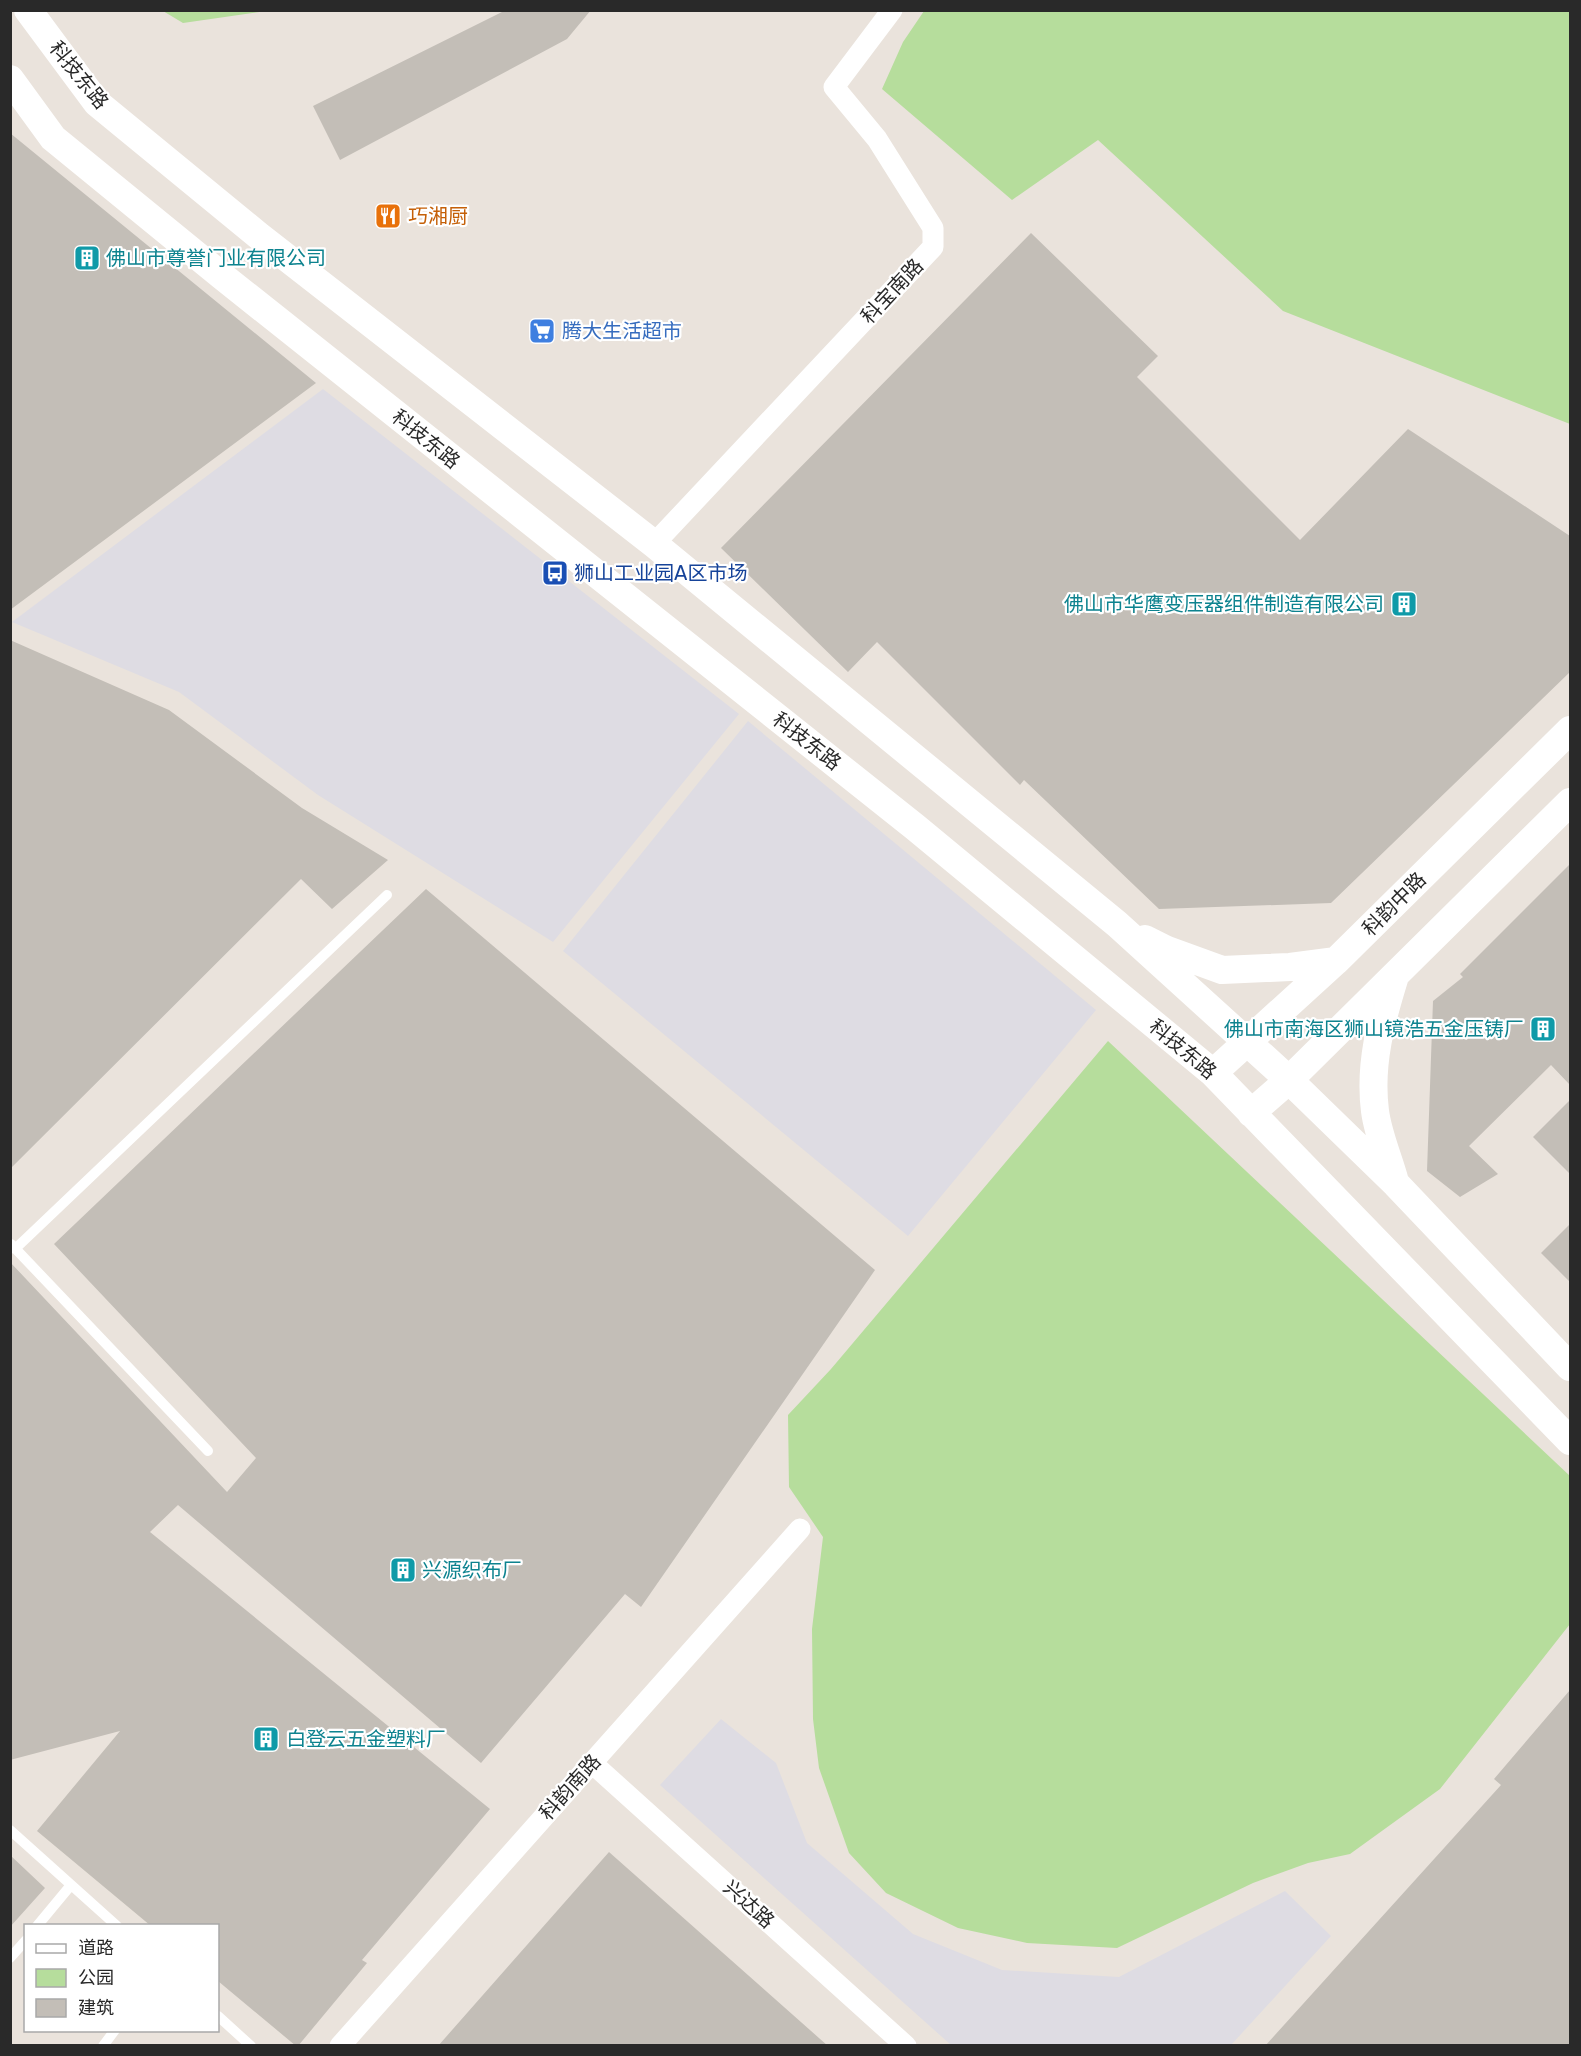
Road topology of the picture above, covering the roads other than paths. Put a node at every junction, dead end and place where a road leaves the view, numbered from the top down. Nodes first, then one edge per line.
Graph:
1 (28, 10) edge
2 (892, 10) edge
3 (10, 79) edge
4 (654, 544) junction
5 (1570, 730) edge
6 (1570, 802) edge
7 (387, 895) dead end
8 (1117, 924) junction
9 (1336, 961) junction
10 (1397, 972) junction
11 (1247, 1042) junction
12 (1213, 1073) junction
13 (1289, 1080) junction
14 (1251, 1113) junction
15 (1396, 1184) junction
16 (13, 1246) edge
17 (1570, 1367) edge
18 (1570, 1441) edge
19 (208, 1451) dead end
20 (800, 1529) dead end
21 (592, 1763) junction
22 (10, 1830) edge
23 (71, 1885) junction
24 (39, 1924) edge
25 (115, 1924) edge
26 (24, 1942) edge
27 (10, 1958) edge
28 (219, 2017) edge
29 (114, 2032) edge
30 (103, 2046) edge
31 (251, 2046) edge
32 (340, 2046) edge
33 (906, 2046) edge

1 - 4 main road, 科技东路
2 - 4 street, 科宝南路
3 - 12 main road, 科技东路
4 - 8 main road, 科技东路
5 - 9 main road, 科韵中路
6 - 10 main road
7 - 16 lane
8 - 9 main road
8 - 11 main road
9 - 11 main road, 科韵中路
10 - 13 main road
10 - 15 main road
11 - 12 main road, 科韵中路
11 - 13 main road
12 - 14 main road, 科技东路
13 - 14 main road
13 - 15 main road
14 - 18 main road, 科技东路
15 - 17 main road
16 - 19 lane
20 - 21 street, 科韵南路
21 - 32 street, 科韵南路
21 - 33 street, 兴达路
22 - 23 lane
23 - 24 lane
23 - 25 lane
26 - 27 lane
28 - 31 lane
29 - 30 lane

